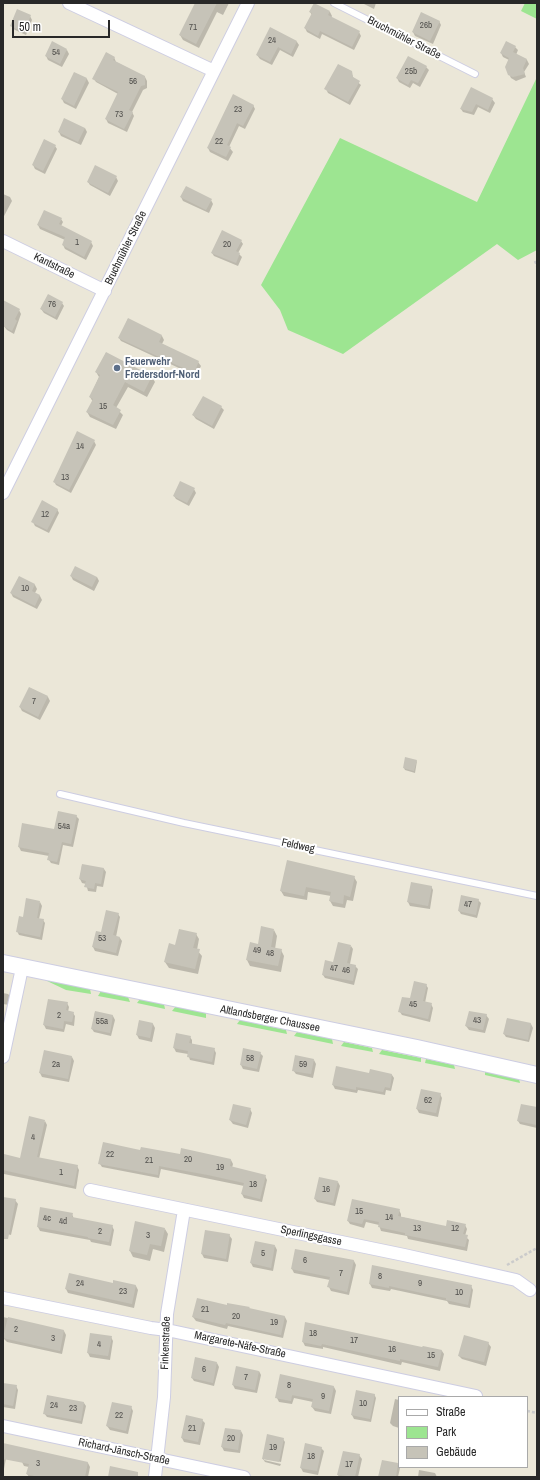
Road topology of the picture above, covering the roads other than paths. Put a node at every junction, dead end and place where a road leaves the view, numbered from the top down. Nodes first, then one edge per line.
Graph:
1 (69, 3) edge
2 (248, 3) edge
3 (334, 3) edge
4 (214, 70) junction
5 (475, 74) dead end
6 (3, 241) edge
7 (105, 291) junction
8 (3, 493) edge
9 (60, 794) dead end
10 (537, 896) edge
11 (3, 964) edge
12 (22, 968) junction
13 (3, 1057) edge
14 (537, 1075) edge
15 (90, 1190) dead end
16 (184, 1210) junction
17 (530, 1290) dead end
18 (3, 1298) edge
19 (167, 1330) junction
20 (476, 1396) dead end
21 (3, 1426) edge
22 (157, 1459) junction
23 (155, 1477) edge
24 (244, 1477) edge

1 - 4 street
2 - 4 street, Bruchmühler Straße
3 - 5 lane, Bruchmühler Straße
4 - 7 street, Bruchmühler Straße
6 - 7 street, Kantstraße
7 - 8 street, Bruchmühler Straße
9 - 10 lane, Feldweg
11 - 12 main road, Altlandsberger Chaussee
12 - 13 street
12 - 14 main road, Altlandsberger Chaussee
15 - 16 street, Sperlingsgasse
16 - 17 street, Sperlingsgasse
16 - 19 street, Finkenstraße
18 - 19 street, Margarete-Näfe-Straße
19 - 20 street, Margarete-Näfe-Straße
19 - 22 street, Finkenstraße
21 - 22 street, Richard-Jänsch-Straße
22 - 23 street, Finkenstraße
22 - 24 street, Richard-Jänsch-Straße

